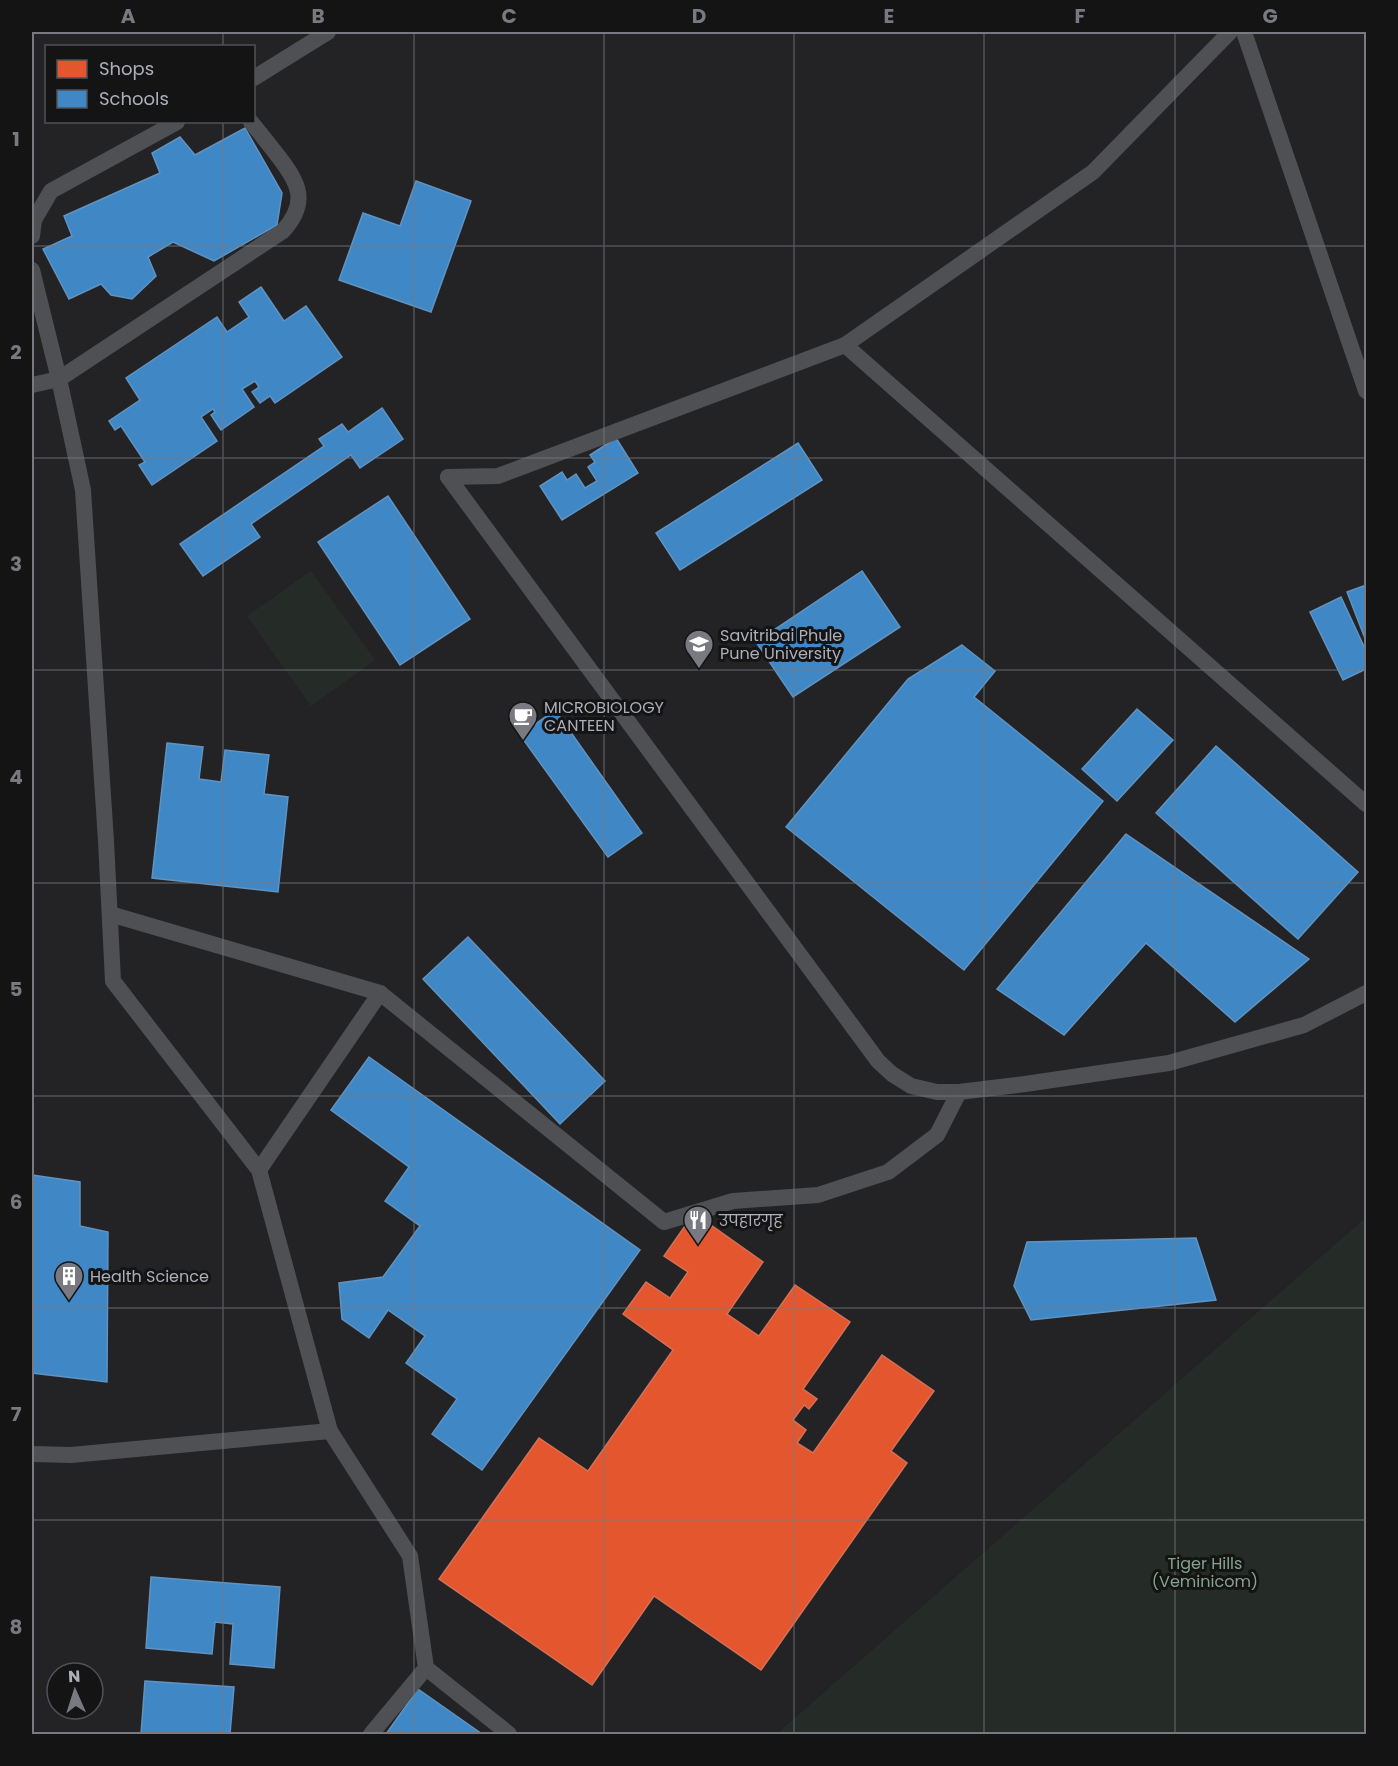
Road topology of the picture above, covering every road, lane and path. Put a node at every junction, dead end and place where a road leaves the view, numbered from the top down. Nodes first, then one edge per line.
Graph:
1 (328, 32) edge
2 (1230, 32) edge
3 (1244, 32) edge
4 (255, 77) edge
5 (175, 123) edge
6 (252, 123) edge
7 (32, 236) edge
8 (32, 270) edge
9 (845, 345) junction
10 (59, 379) junction
11 (32, 385) edge
12 (1366, 391) edge
13 (1366, 804) edge
14 (110, 914) junction
15 (380, 993) junction
16 (1366, 993) edge
17 (959, 1092) junction
18 (259, 1170) junction
19 (330, 1431) junction
20 (32, 1454) edge
21 (426, 1668) junction
22 (371, 1734) edge
23 (510, 1734) edge

1 - 4 lane
2 - 9 lane
3 - 12 lane
5 - 7 lane
6 - 10 lane
8 - 10 lane
9 - 13 lane
9 - 17 lane
10 - 11 lane
10 - 14 lane
14 - 15 lane
14 - 18 lane
15 - 17 lane
15 - 18 lane
16 - 17 lane
18 - 19 lane
19 - 20 lane
19 - 21 lane
21 - 22 lane
21 - 23 lane

